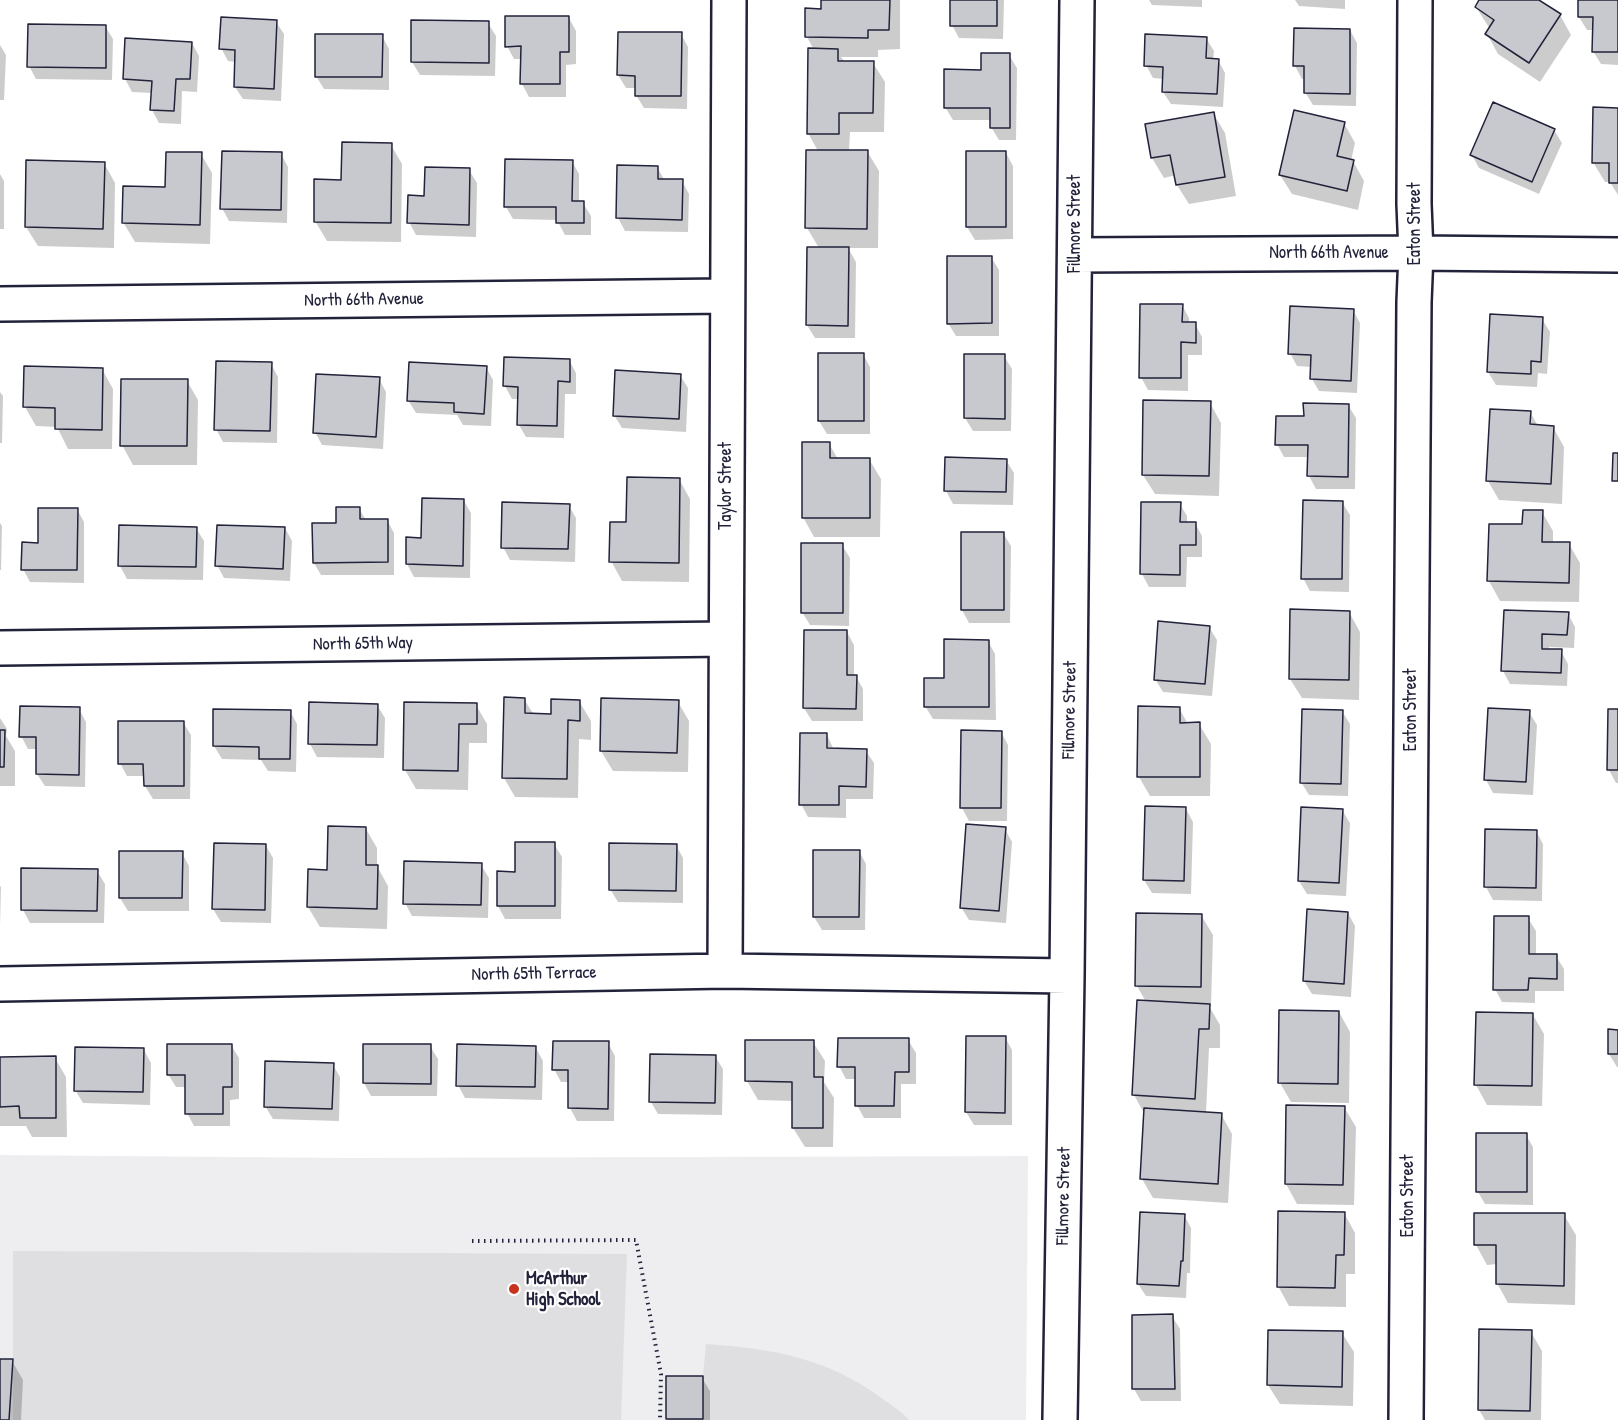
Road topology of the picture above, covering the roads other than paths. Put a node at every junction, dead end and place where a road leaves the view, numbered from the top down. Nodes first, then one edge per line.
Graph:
1 (729, 0) edge
2 (1077, 0) edge
3 (1415, 0) edge
4 (1416, 253) junction
5 (1075, 255) junction
6 (1618, 255) edge
7 (727, 296) junction
8 (0, 304) edge
9 (726, 639) junction
10 (0, 648) edge
11 (724, 971) junction
12 (1067, 976) junction
13 (0, 984) edge
14 (1060, 1420) edge
15 (1406, 1420) edge

1 - 7 street, Taylor Street
2 - 5 street, Fillmore Street
3 - 4 street, Eaton Street
4 - 5 street, North 66th Avenue
4 - 6 street, North 66th Avenue
4 - 15 street, Eaton Street
5 - 12 street, Fillmore Street
7 - 8 street, North 66th Avenue
7 - 9 street, Taylor Street
9 - 10 street, North 65th Way
9 - 11 street, Taylor Street
11 - 12 street, North 65th Terrace
11 - 13 street, North 65th Terrace
12 - 14 street, Fillmore Street

